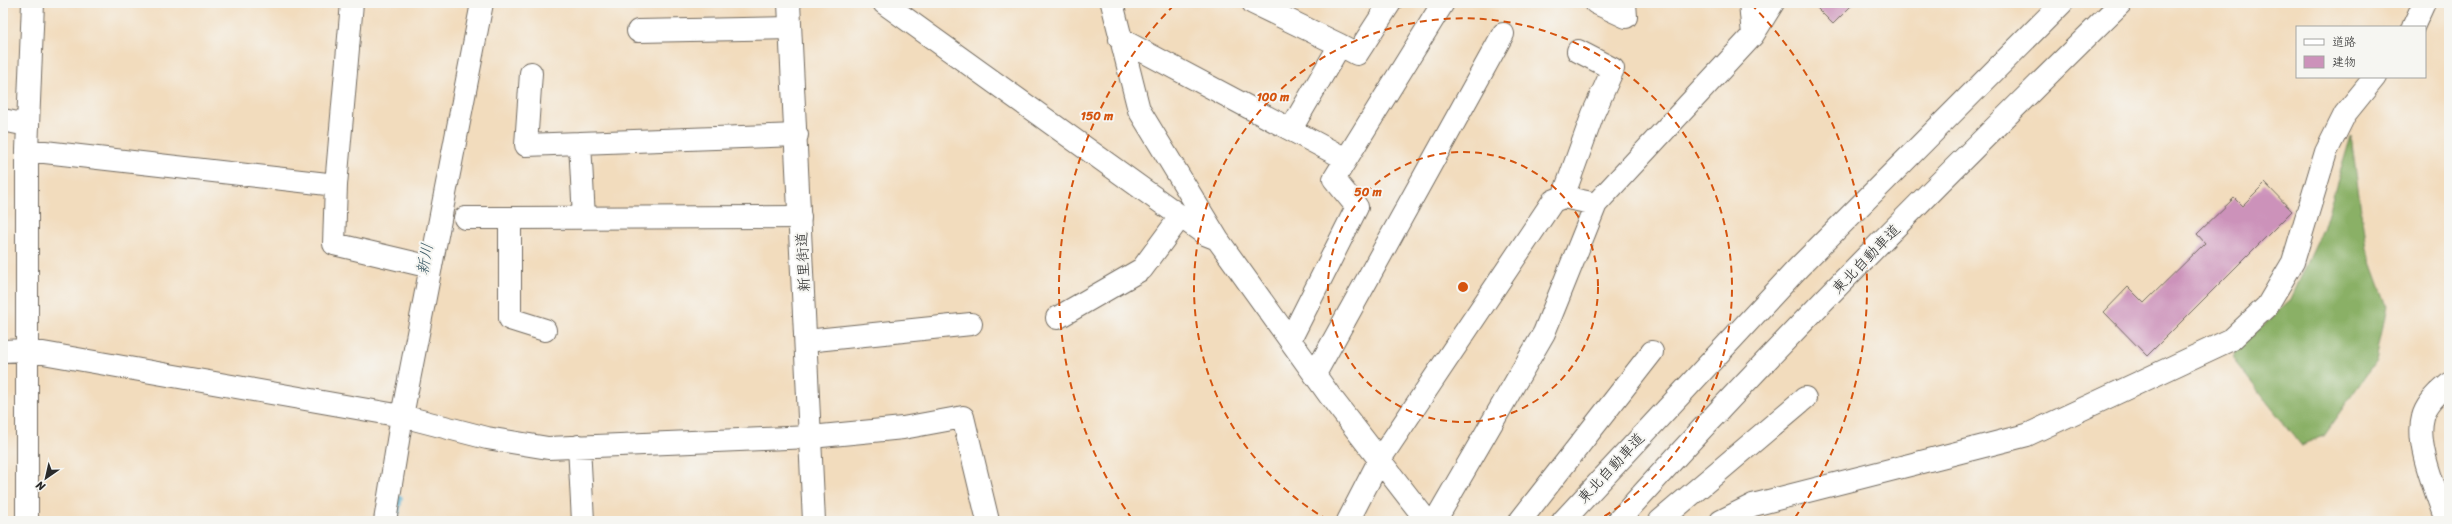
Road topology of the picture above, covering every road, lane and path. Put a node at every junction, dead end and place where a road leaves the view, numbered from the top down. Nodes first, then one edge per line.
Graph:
1 (33, 3) edge
2 (352, 3) edge
3 (482, 3) edge
4 (789, 3) edge
5 (884, 3) edge
6 (1112, 3) edge
7 (1253, 3) edge
8 (1390, 3) edge
9 (1443, 3) edge
10 (1596, 3) edge
11 (1625, 3) edge
12 (1750, 3) edge
13 (1773, 3) edge
14 (2062, 3) edge
15 (2121, 3) edge
16 (2424, 3) edge
17 (2413, 26) edge
18 (790, 28) junction
19 (638, 31) dead end
20 (1503, 34) dead end
21 (1753, 35) junction
22 (1120, 39) junction
23 (1340, 45) junction
24 (1578, 51) dead end
25 (530, 73) dead end
26 (2374, 78) edge
27 (3, 120) edge
28 (27, 125) junction
29 (1291, 129) junction
30 (797, 135) junction
31 (580, 143) junction
32 (26, 150) junction
33 (1346, 159) junction
34 (336, 185) junction
35 (1563, 197) junction
36 (1596, 204) junction
37 (1181, 216) junction
38 (800, 217) junction
39 (464, 218) dead end
40 (510, 218) junction
41 (584, 218) junction
42 (1218, 240) junction
43 (431, 267) junction
44 (1057, 318) dead end
45 (970, 324) dead end
46 (545, 330) dead end
47 (1290, 340) junction
48 (806, 341) junction
49 (26, 350) junction
50 (3, 351) edge
51 (1652, 352) dead end
52 (1315, 374) junction
53 (2449, 384) edge
54 (1805, 398) dead end
55 (412, 418) junction
56 (811, 437) junction
57 (579, 446) junction
58 (1380, 459) junction
59 (27, 521) edge
60 (385, 521) edge
61 (583, 521) edge
62 (814, 521) edge
63 (988, 521) edge
64 (1348, 521) edge
65 (1427, 521) edge
66 (1435, 521) edge
67 (1520, 521) edge
68 (1563, 521) edge
69 (1618, 521) edge
70 (1660, 521) edge
71 (1721, 521) edge
72 (2446, 521) edge

1 - 28 main road
2 - 34 main road
3 - 43 main road
4 - 18 main road, 新里街道
5 - 37 main road
6 - 22 main road
7 - 23 main road
8 - 23 main road
9 - 33 main road
10 - 11 main road
12 - 21 main road
13 - 21 main road
14 - 68 main road, 東北自動車道
15 - 69 main road, 東北自動車道
16 - 17 main road
18 - 19 main road
18 - 30 main road, 新里街道
20 - 52 main road
21 - 36 main road
22 - 29 main road
22 - 42 main road
23 - 29 main road
24 - 35 main road
25 - 31 main road
26 - 71 main road
27 - 28 main road
28 - 32 main road
29 - 33 main road
30 - 31 main road
30 - 38 main road, 新里街道
31 - 41 main road
32 - 34 main road
32 - 49 main road
33 - 47 main road
34 - 43 main road
35 - 36 main road
35 - 58 main road
36 - 66 main road
37 - 42 main road
37 - 44 main road
38 - 41 main road
38 - 48 main road, 新里街道
39 - 40 main road
40 - 41 main road
40 - 46 main road
42 - 47 main road
43 - 55 main road
45 - 48 main road
47 - 52 main road
48 - 56 main road, 新里街道
49 - 50 main road
49 - 55 main road
49 - 59 main road
51 - 67 main road
52 - 58 main road
53 - 72 main road
54 - 70 main road
55 - 57 main road
55 - 60 main road
56 - 57 main road
56 - 62 main road, 新里街道
56 - 63 main road
57 - 61 main road
58 - 64 main road
58 - 65 main road

